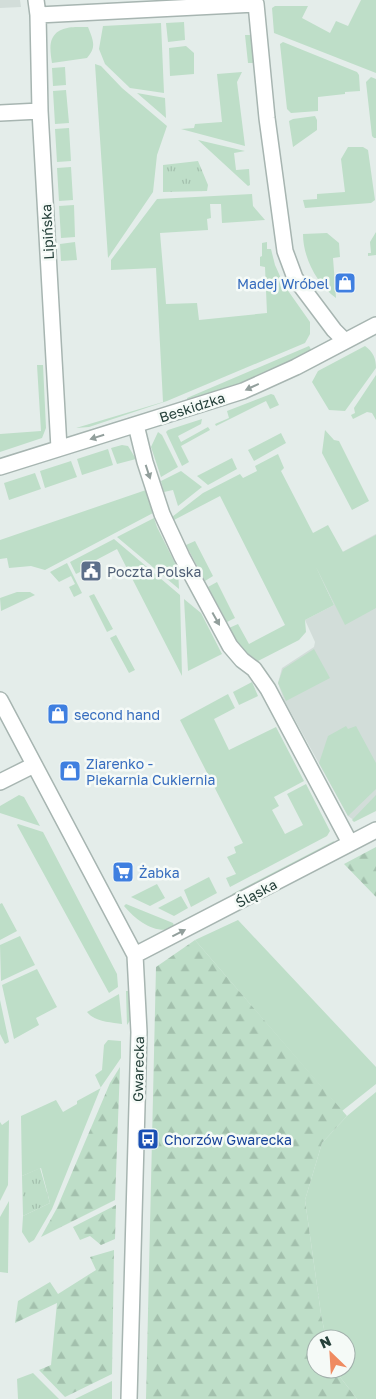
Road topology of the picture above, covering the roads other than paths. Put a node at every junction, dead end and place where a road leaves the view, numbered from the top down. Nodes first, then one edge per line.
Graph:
1 (36, 0) edge
2 (38, 16) junction
3 (40, 111) junction
4 (0, 113) edge
5 (376, 325) edge
6 (345, 341) junction
7 (136, 425) junction
8 (59, 448) junction
9 (0, 467) edge
10 (0, 700) edge
11 (34, 765) junction
12 (0, 782) edge
13 (376, 830) edge
14 (350, 844) junction
15 (135, 955) junction
16 (129, 1399) edge

1 - 2 street, Lipińska
2 - 3 street, Lipińska
2 - 6 street
3 - 4 street
3 - 8 street, Lipińska
5 - 6 street, Beskidzka
6 -> 7 street, Beskidzka
7 -> 8 street, Beskidzka
7 -> 14 street
8 - 9 street, Beskidzka
10 - 11 street, Gwarecka
11 - 12 street
11 - 15 street, Gwarecka
13 - 14 street, Śląska
15 -> 14 street, Śląska
15 - 16 street, Gwarecka

